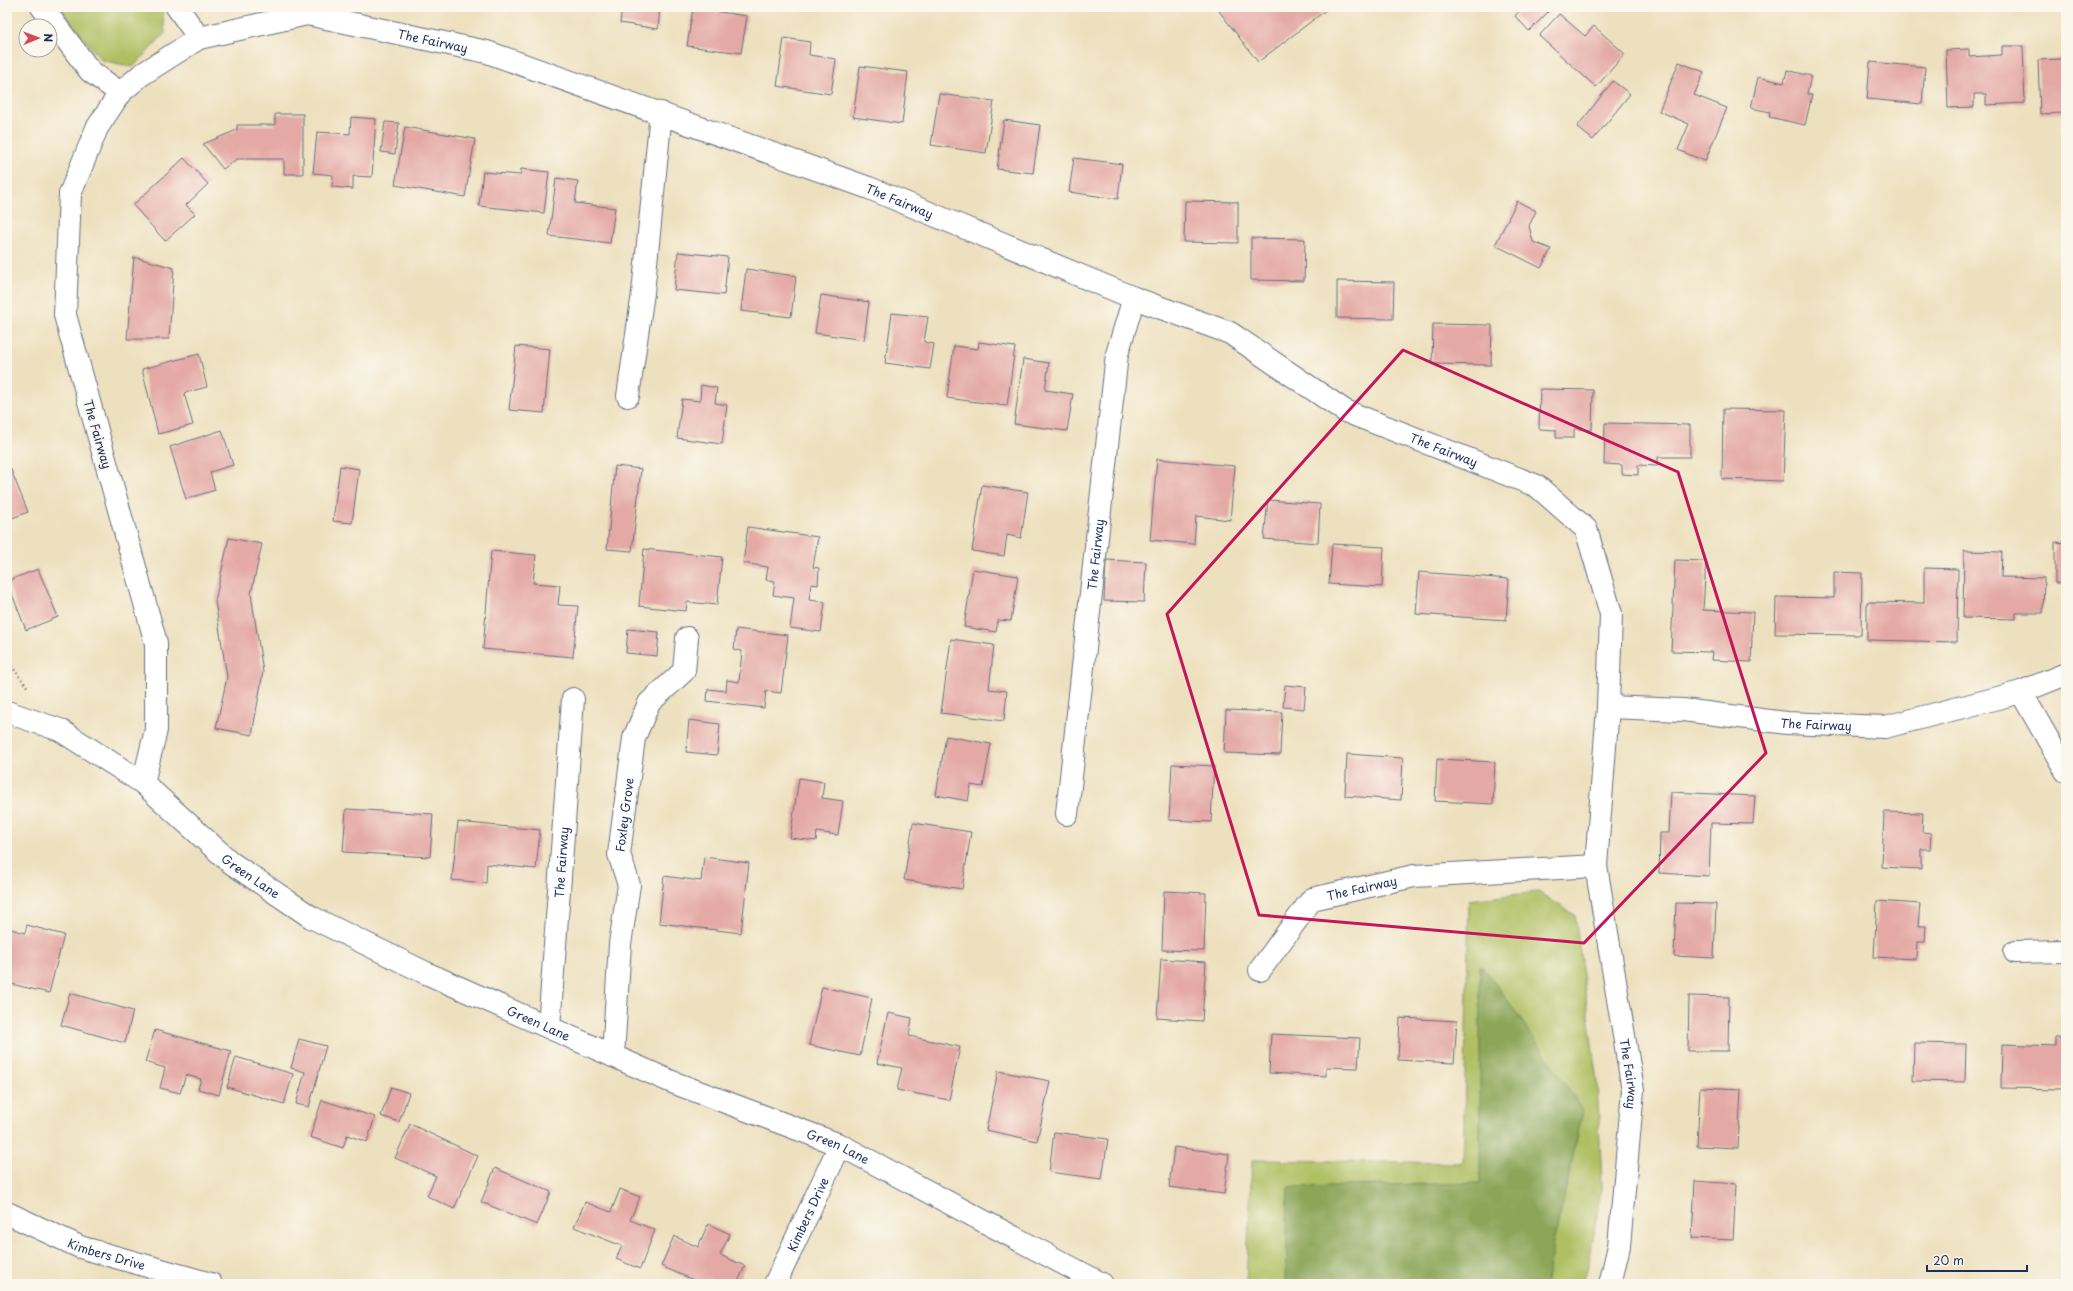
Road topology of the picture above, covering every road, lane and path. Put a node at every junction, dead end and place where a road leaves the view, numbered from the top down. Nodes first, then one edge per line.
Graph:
1 (42, 7) edge
2 (177, 7) edge
3 (198, 38) junction
4 (120, 93) junction
5 (661, 113) junction
6 (1134, 298) junction
7 (628, 396) dead end
8 (687, 638) dead end
9 (2066, 674) edge
10 (2021, 692) junction
11 (573, 699) dead end
12 (1608, 707) junction
13 (7, 712) edge
14 (2066, 772) edge
15 (143, 783) junction
16 (1067, 814) dead end
17 (1596, 866) junction
18 (2066, 951) edge
19 (2015, 952) dead end
20 (1260, 970) dead end
21 (548, 1027) junction
22 (613, 1056) junction
23 (840, 1145) junction
24 (7, 1213) edge
25 (212, 1284) edge
26 (775, 1284) edge
27 (1102, 1284) edge
28 (1610, 1284) edge

1 - 4 street
2 - 3 street
3 - 4 street, The Fairway
3 - 5 street, The Fairway
4 - 15 street, The Fairway
5 - 6 street, The Fairway
5 - 7 street
6 - 12 street, The Fairway
6 - 16 street, The Fairway
8 - 22 street, Foxley Grove
9 - 10 street, The Fairway
10 - 12 street, The Fairway
10 - 14 street
11 - 21 street, The Fairway
12 - 17 street, The Fairway
13 - 15 street, Green Lane
15 - 21 street, Green Lane
17 - 20 street, The Fairway
17 - 28 street, The Fairway
18 - 19 street
21 - 22 street, Green Lane
22 - 23 street, Green Lane
23 - 26 street, Kimbers Drive
23 - 27 street, Green Lane
24 - 25 street, Kimbers Drive

